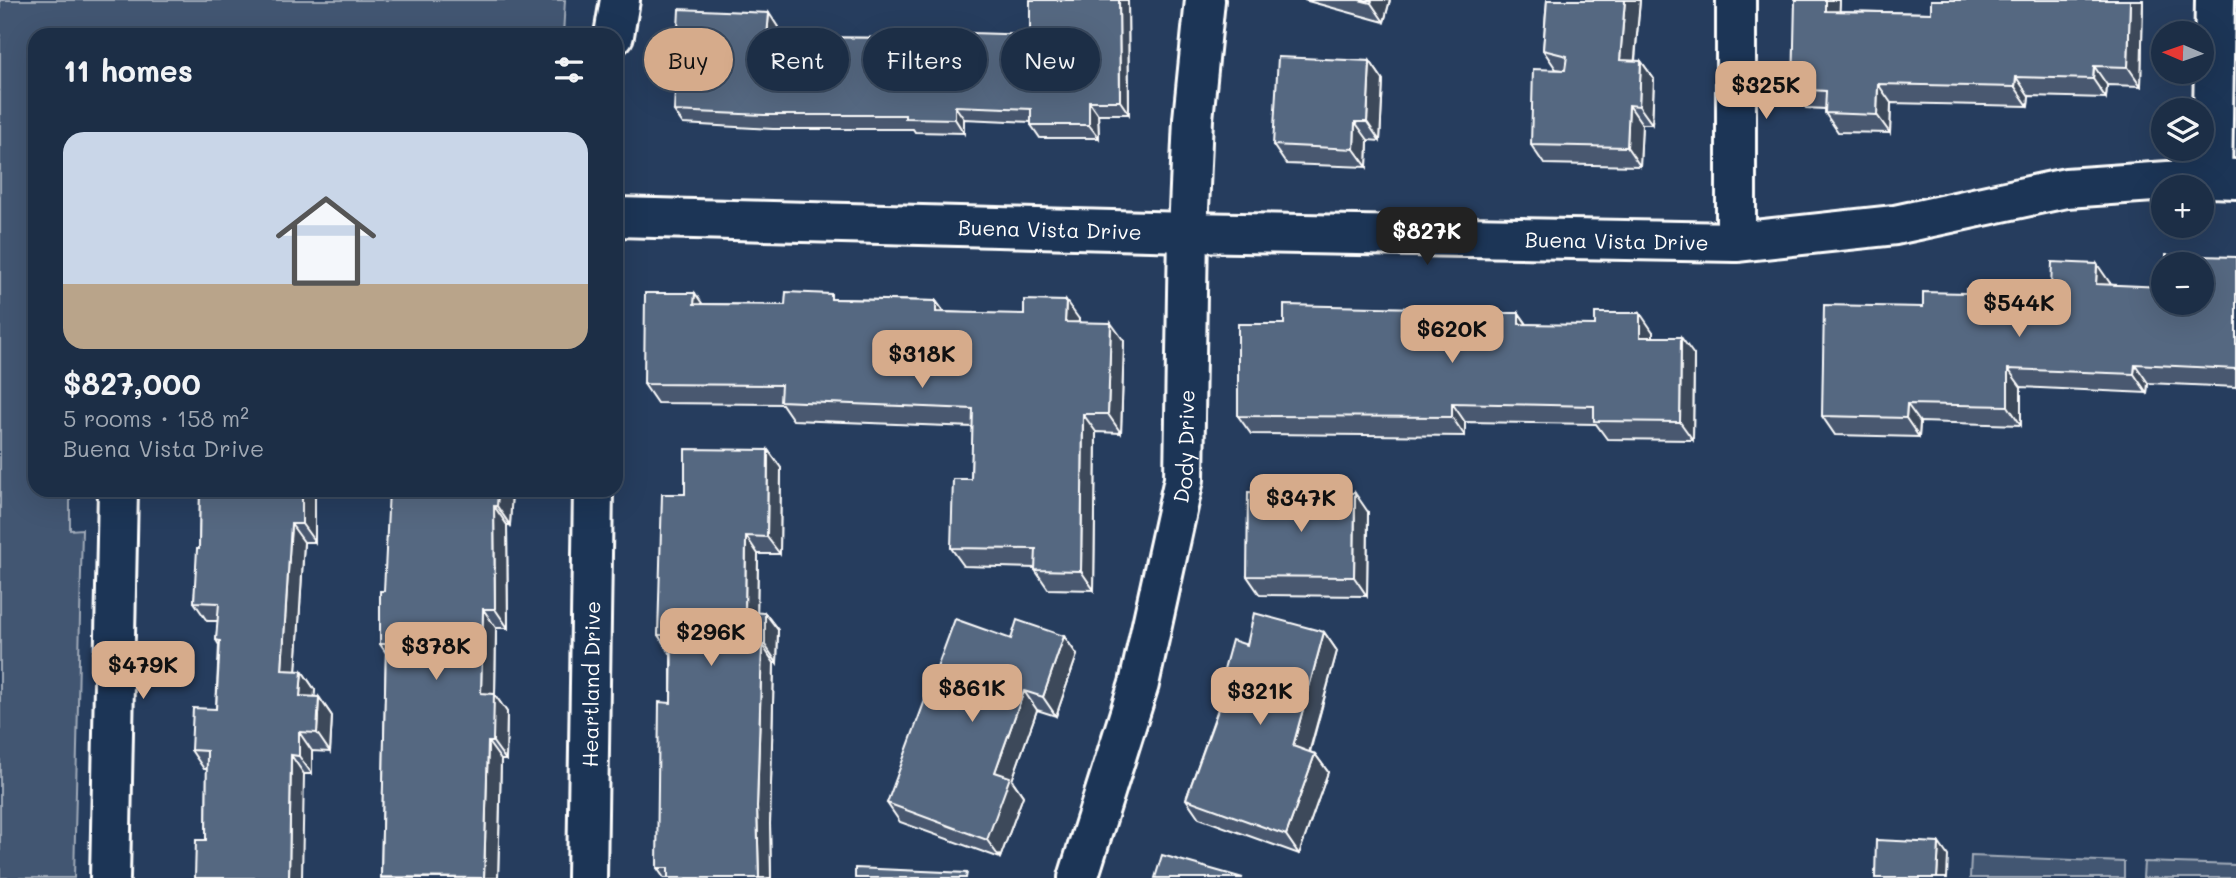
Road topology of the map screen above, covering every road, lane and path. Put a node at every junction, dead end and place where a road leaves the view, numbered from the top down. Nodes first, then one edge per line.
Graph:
1 (620, 0) edge
2 (1205, 0) edge
3 (1736, 0) edge
4 (2216, 0) edge
5 (615, 28) edge
6 (2224, 178) edge
7 (623, 217) edge
8 (1188, 232) junction
9 (1736, 242) junction
10 (118, 497) edge
11 (593, 497) edge
12 (110, 878) edge
13 (587, 878) edge
14 (1078, 878) edge

1 - 5 street
2 - 8 street, Dody Drive
3 - 9 street
4 - 6 street
6 - 9 street, Buena Vista Drive
7 - 8 street, Buena Vista Drive
8 - 9 street, Buena Vista Drive
8 - 14 street, Dody Drive
10 - 12 street
11 - 13 street, Heartland Drive

